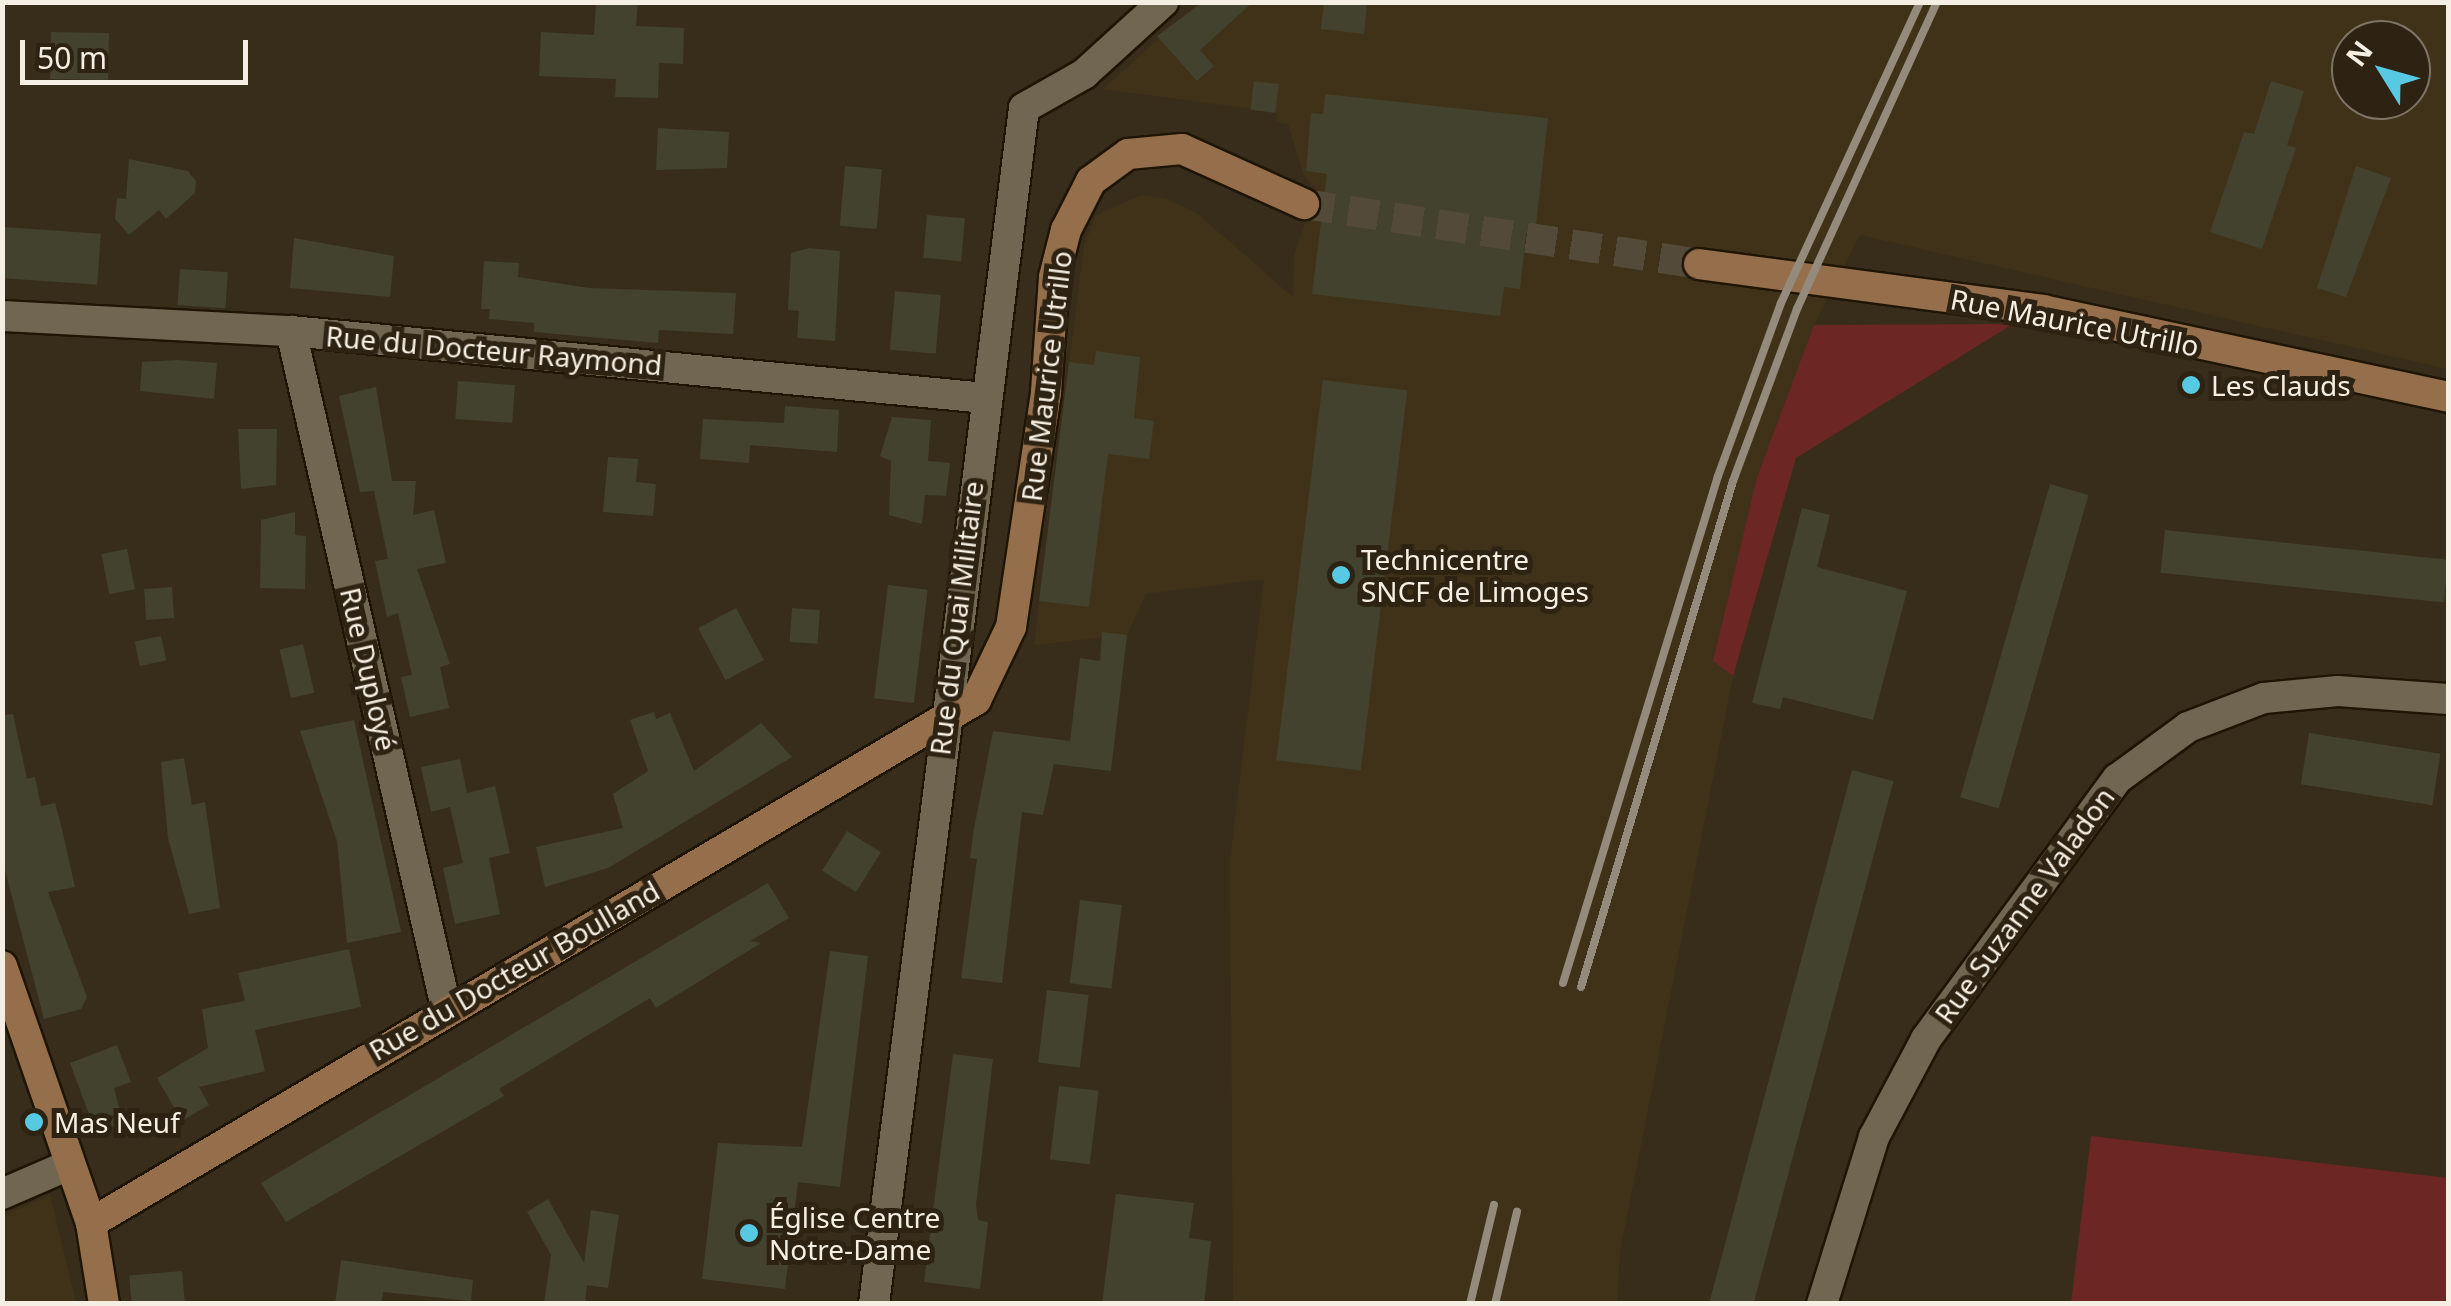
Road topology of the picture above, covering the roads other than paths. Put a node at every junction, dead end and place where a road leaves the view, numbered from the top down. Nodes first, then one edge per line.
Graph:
1 (1163, 2) edge
2 (1304, 204) tunnel mouth
3 (1699, 264) tunnel mouth
4 (2, 316) edge
5 (291, 331) junction
6 (2448, 397) edge
7 (985, 398) junction
8 (2448, 699) edge
9 (942, 724) junction
10 (2, 966) edge
11 (446, 1007) junction
12 (70, 1164) junction
13 (2, 1194) edge
14 (91, 1223) junction
15 (104, 1304) edge
16 (874, 1304) edge
17 (1822, 1304) edge

1 - 7 street, Rue du Quai Militaire
2 - 9 street, Rue Maurice Utrillo
3 - 6 street, Rue Maurice Utrillo
4 - 5 street, Rue du Docteur Raymond
5 - 7 street, Rue du Docteur Raymond
5 - 11 street, Rue Duployé
7 - 9 street, Rue du Quai Militaire
8 - 17 street, Rue Suzanne Valadon
9 - 11 street, Rue du Docteur Boulland
9 - 16 street, Rue du Quai Militaire
10 - 12 street
11 - 14 street, Rue du Docteur Boulland
12 - 13 street
12 - 14 street
14 - 15 street

